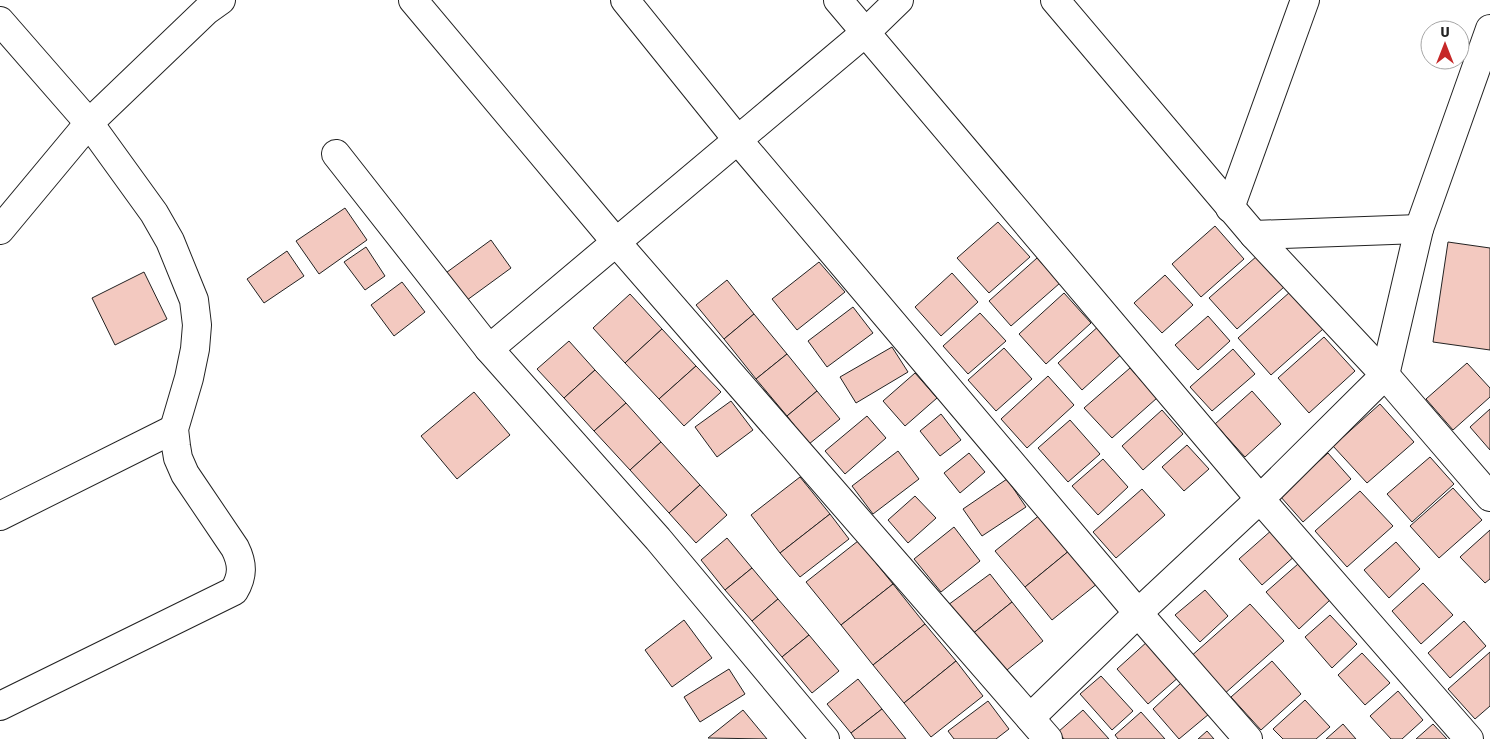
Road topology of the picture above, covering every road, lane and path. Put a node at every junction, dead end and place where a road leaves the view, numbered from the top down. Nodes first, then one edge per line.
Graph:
1 (413, 0) edge
2 (626, 0) edge
3 (838, 0) edge
4 (899, 0) edge
5 (1055, 0) edge
6 (1305, 0) edge
7 (208, 3) edge
8 (0, 21) edge
9 (1490, 28) edge
10 (866, 32) junction
11 (89, 123) junction
12 (737, 139) junction
13 (336, 154) dead end
14 (1230, 208) junction
15 (1419, 228) junction
16 (0, 230) edge
17 (1254, 235) junction
18 (616, 242) junction
19 (489, 349) junction
20 (1385, 375) junction
21 (174, 428) junction
22 (1490, 497) edge
23 (1260, 499) junction
24 (0, 516) edge
25 (1138, 613) junction
26 (0, 706) edge
27 (1030, 718) junction
28 (825, 739) edge
29 (1048, 739) edge
30 (1248, 739) edge
31 (1469, 739) edge

1 - 18 street
2 - 12 street
3 - 10 street
4 - 10 street
5 - 14 street
6 - 14 street
7 - 11 street
8 - 11 street
9 - 15 street
10 - 12 street
10 - 23 street
11 - 16 street
11 - 21 street
12 - 18 street
12 - 25 street
13 - 19 street
14 - 17 street
15 - 17 street
15 - 20 street
17 - 20 street
18 - 19 street
18 - 27 street
19 - 28 street
20 - 22 street
20 - 23 street
21 - 24 street
21 - 26 street
23 - 25 street
23 - 31 street
25 - 27 street
25 - 30 street
27 - 29 street

